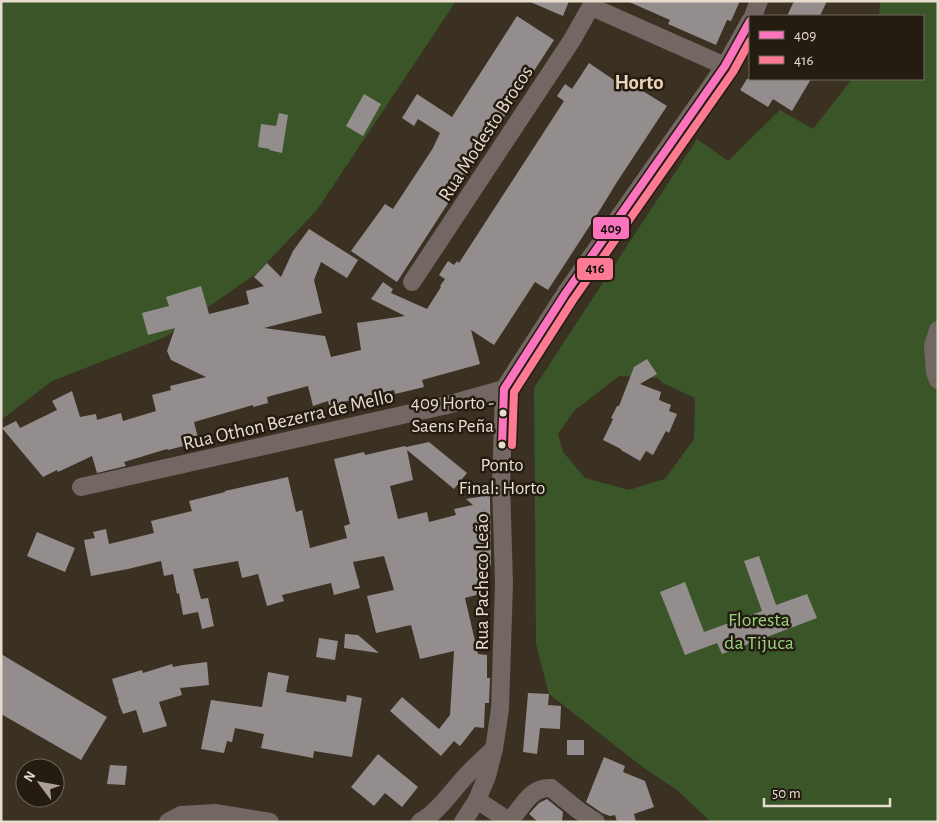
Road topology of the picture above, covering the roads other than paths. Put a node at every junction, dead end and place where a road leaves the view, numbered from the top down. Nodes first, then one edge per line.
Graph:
1 (759, 1) edge
2 (593, 4) edge
3 (753, 15) edge
4 (749, 23) edge
5 (725, 66) junction
6 (412, 282) dead end
7 (938, 330) edge
8 (938, 380) edge
9 (504, 389) junction
10 (81, 487) dead end
11 (494, 748) junction
12 (477, 800) junction
13 (168, 822) edge
14 (270, 822) edge
15 (420, 822) edge
16 (463, 822) edge
17 (596, 822) edge

1 - 3 street
2 - 5 street
2 - 6 street, Rua Modesto Brocos
4 - 5 street
5 - 9 street
7 - 8 street
9 - 10 street, Rua Othon Bezerra de Mello
9 - 11 street, Rua Pacheco Leão
11 - 12 street, Rua Pacheco Leão
11 - 15 street
12 - 16 street, Rua Pacheco Leão
12 - 17 street
13 - 14 street

